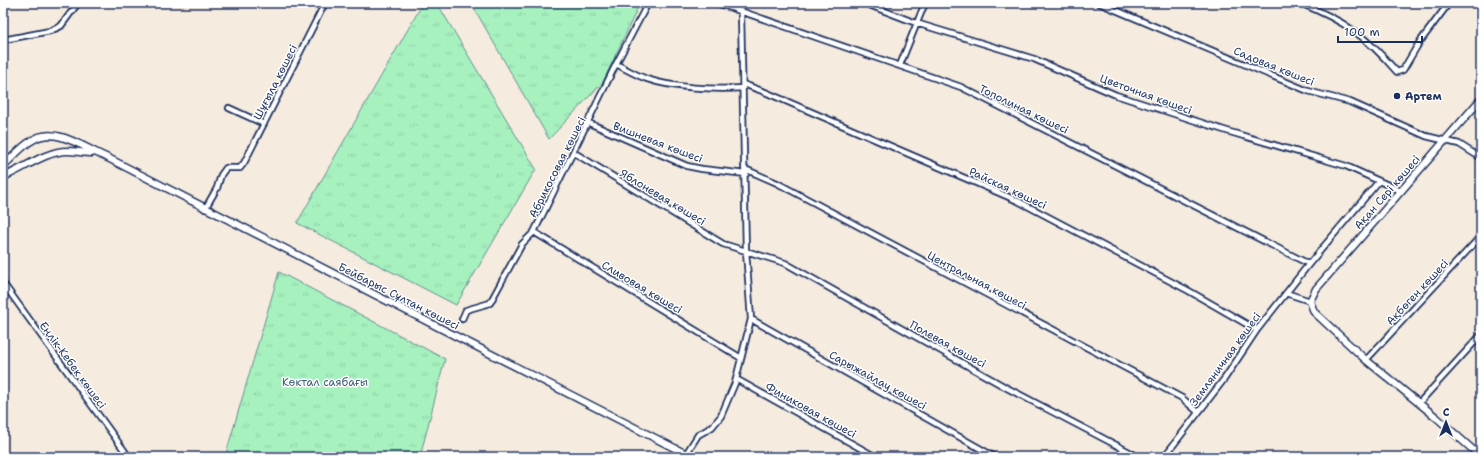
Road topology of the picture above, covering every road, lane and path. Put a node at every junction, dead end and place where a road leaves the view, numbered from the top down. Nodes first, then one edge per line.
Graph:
1 (78, 3) edge
2 (325, 3) edge
3 (648, 3) edge
4 (717, 3) edge
5 (864, 3) edge
6 (925, 3) edge
7 (1099, 3) edge
8 (1300, 3) edge
9 (1449, 3) edge
10 (742, 12) junction
11 (916, 23) junction
12 (3, 40) edge
13 (616, 64) junction
14 (900, 65) junction
15 (743, 86) junction
16 (1481, 99) edge
17 (229, 108) dead end
18 (589, 123) junction
19 (264, 124) junction
20 (1444, 142) junction
21 (573, 152) junction
22 (96, 154) junction
23 (1481, 158) edge
24 (3, 166) edge
25 (745, 169) junction
26 (746, 174) junction
27 (3, 177) edge
28 (1379, 181) junction
29 (1401, 191) junction
30 (205, 209) junction
31 (534, 232) junction
32 (1481, 236) edge
33 (746, 251) junction
34 (1309, 264) junction
35 (3, 283) edge
36 (1286, 293) junction
37 (1310, 301) junction
38 (462, 319) dead end
39 (751, 319) junction
40 (1256, 330) junction
41 (1481, 335) edge
42 (741, 358) junction
43 (1366, 360) junction
44 (736, 379) junction
45 (1419, 403) junction
46 (1198, 412) junction
47 (1480, 453) edge
48 (686, 454) junction
49 (129, 457) edge
50 (692, 457) edge
51 (876, 457) edge
52 (995, 457) edge
53 (1139, 457) edge
54 (1164, 457) edge

1 - 12 street
2 - 19 street, Шұғыла көшесі
3 - 13 street, Абрикосовая көшесі
4 - 10 street, Тополиная көшесі
5 - 11 street, Цветочная көшесі
6 - 11 street
7 - 20 street, Садовая көшесі
8 - 9 street
10 - 14 street, Тополиная көшесі
10 - 15 street
11 - 14 street
11 - 28 street, Цветочная көшесі
13 - 15 street
13 - 18 street, Абрикосовая көшесі
14 - 34 street, Тополиная көшесі
15 - 25 street
15 - 40 street, Райская көшесі
16 - 20 street, Ақан Сері көшесі
17 - 19 street
18 - 21 street, Абрикосовая көшесі
18 - 26 street, Вишневая көшесі
19 - 30 street, Шұғыла көшесі
20 - 23 street, Садовая көшесі
20 - 29 street, Ақан Сері көшесі
21 - 31 street, Абрикосовая көшесі
21 - 33 street, Яблоневая көшесі
22 - 24 street, Бейбарыс Сұлтан көшесі
22 - 27 street
22 - 30 street, Бейбарыс Сұлтан көшесі
25 - 26 street
25 - 46 street, Центральная көшесі
26 - 33 street
28 - 29 street, Цветочная көшесі
28 - 34 street, Земляничная көшесі
29 - 37 street, Ақан Сері көшесі
30 - 48 street, Бейбарыс Сұлтан көшесі
31 - 38 street, Абрикосовая көшесі
31 - 42 street, Сливовая көшесі
32 - 43 street, Ақбөген көшесі
33 - 39 street
33 - 53 street, Полевая көшесі
34 - 36 street, Земляничная көшесі
35 - 49 street, Еңлік-Кебек көшесі
36 - 37 street
36 - 40 street, Земляничная көшесі
37 - 43 street
39 - 42 street
39 - 52 street, Сарыжайлау көшесі
40 - 46 street, Земляничная көшесі
41 - 45 street
42 - 44 street
43 - 45 street
44 - 48 street
44 - 51 street, Финиковая көшесі
45 - 47 street
46 - 54 street, Земляничная көшесі
48 - 50 street, Бейбарыс Сұлтан көшесі

